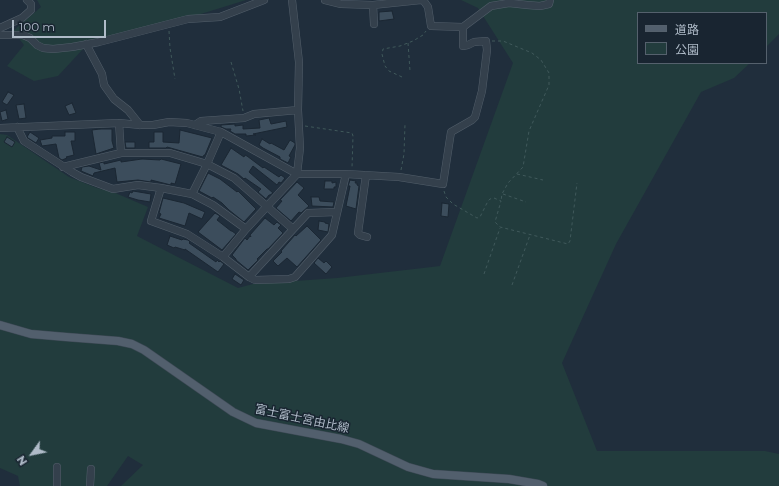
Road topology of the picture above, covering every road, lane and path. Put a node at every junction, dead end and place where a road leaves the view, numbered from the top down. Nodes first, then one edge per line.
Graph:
1 (27, 0) edge
2 (264, 0) edge
3 (292, 0) edge
4 (325, 0) edge
5 (422, 0) edge
6 (550, 0) edge
7 (373, 5) junction
8 (374, 24) dead end
9 (169, 25) junction
10 (431, 26) junction
11 (463, 27) junction
12 (0, 28) edge
13 (0, 35) edge
14 (486, 41) junction
15 (408, 42) junction
16 (86, 44) junction
17 (231, 62) dead end
18 (410, 71) dead end
19 (402, 77) dead end
20 (176, 79) dead end
21 (298, 110) junction
22 (244, 118) junction
23 (119, 123) junction
24 (404, 124) dead end
25 (140, 125) junction
26 (195, 125) junction
27 (300, 125) junction
28 (17, 127) junction
29 (0, 128) edge
30 (221, 132) junction
31 (121, 153) junction
32 (207, 164) junction
33 (63, 167) junction
34 (297, 174) junction
35 (349, 174) junction
36 (517, 174) junction
37 (366, 175) junction
38 (400, 177) junction
39 (543, 180) dead end
40 (577, 183) dead end
41 (444, 184) junction
42 (161, 188) junction
43 (192, 194) junction
44 (502, 194) junction
45 (500, 201) junction
46 (526, 202) dead end
47 (267, 206) junction
48 (337, 212) junction
49 (500, 227) junction
50 (246, 229) junction
51 (293, 229) junction
52 (530, 234) junction
53 (367, 237) dead end
54 (223, 257) junction
55 (484, 274) dead end
56 (249, 277) junction
57 (512, 285) dead end
58 (0, 325) edge
59 (58, 467) dead end
60 (91, 469) dead end
61 (57, 486) edge
62 (90, 486) edge
63 (543, 486) edge

1 - 12 street
2 - 9 street
3 - 21 street
4 - 7 street
5 - 7 street
5 - 10 street
6 - 11 street
7 - 8 street
9 - 16 street
9 - 20 path
10 - 11 street
10 - 15 path
11 - 14 street
13 - 16 street
14 - 36 path
14 - 41 street
15 - 18 path
15 - 19 path
16 - 25 street
17 - 22 path
21 - 22 street
21 - 27 street
22 - 26 street
23 - 25 street
23 - 28 street
23 - 31 street
24 - 38 path
25 - 26 street
26 - 30 street
27 - 34 street
27 - 35 path
28 - 29 street
28 - 33 street
30 - 32 street
30 - 34 street
31 - 32 street
31 - 33 street
32 - 43 street
32 - 47 street
33 - 42 street
34 - 35 street
34 - 47 street
35 - 37 street
35 - 48 street
36 - 39 path
36 - 44 path
37 - 38 street
37 - 53 street
38 - 41 street
40 - 52 path
41 - 45 path
42 - 43 street
42 - 54 street
43 - 50 street
44 - 45 path
44 - 46 path
45 - 49 path
47 - 50 street
47 - 51 street
48 - 51 street
48 - 56 street
49 - 52 path
49 - 55 path
50 - 54 street
51 - 56 street
52 - 57 path
54 - 56 street
58 - 63 main road, 富士富士宮由比線
59 - 61 street
60 - 62 street

